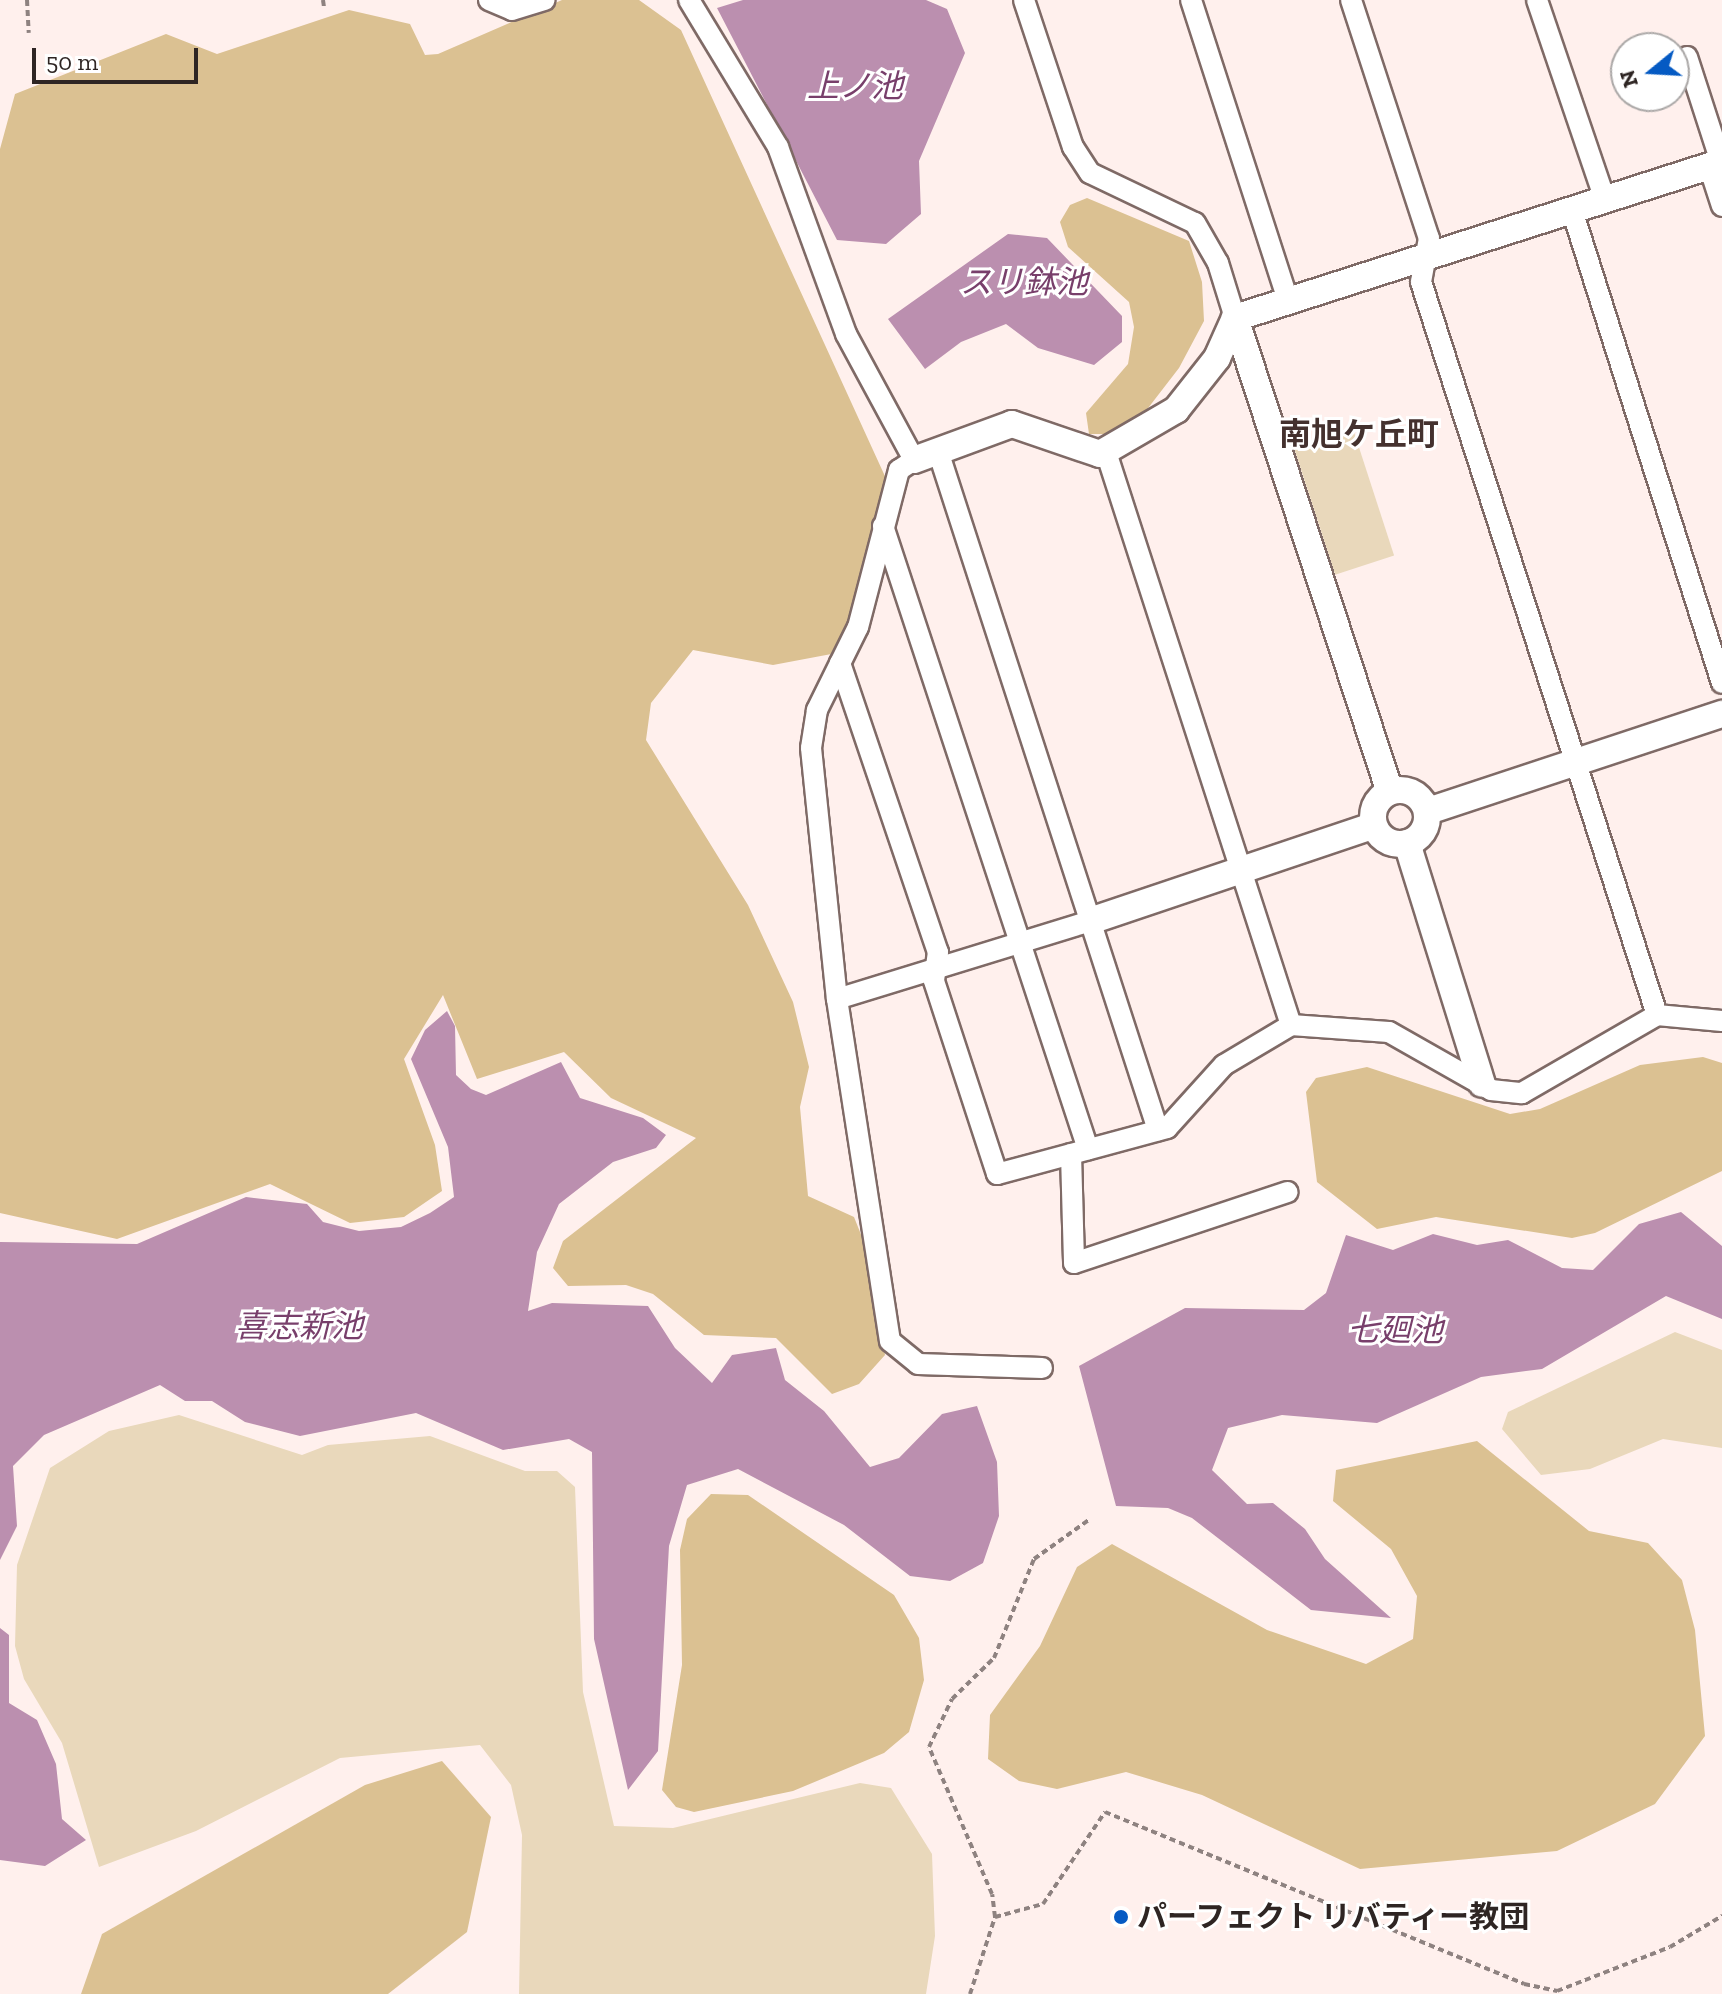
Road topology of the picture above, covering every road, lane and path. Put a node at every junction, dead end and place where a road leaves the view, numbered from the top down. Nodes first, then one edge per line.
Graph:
1 (27, 0) edge
2 (323, 0) edge
3 (489, 0) edge
4 (544, 0) edge
5 (689, 0) edge
6 (1024, 0) edge
7 (1191, 0) edge
8 (1351, 0) edge
9 (1537, 0) edge
10 (324, 7) dead end
11 (29, 33) dead end
12 (1690, 68) edge
13 (1717, 164) edge
14 (1605, 200) junction
15 (1722, 206) edge
16 (1572, 210) junction
17 (1425, 257) junction
18 (1288, 301) junction
19 (1235, 318) junction
20 (1106, 452) junction
21 (926, 455) junction
22 (883, 526) junction
23 (840, 663) junction
24 (1722, 683) edge
25 (1722, 714) edge
26 (1576, 762) junction
27 (1390, 791) junction
28 (1428, 811) junction
29 (1372, 826) junction
30 (1407, 843) junction
31 (1241, 870) junction
32 (1090, 921) junction
33 (1020, 943) junction
34 (936, 969) junction
35 (837, 999) junction
36 (1657, 1015) junction
37 (1722, 1021) edge
38 (1291, 1025) junction
39 (1482, 1084) junction
40 (1158, 1130) junction
41 (1080, 1152) junction
42 (1287, 1192) dead end
43 (1042, 1368) dead end
44 (1090, 1519) dead end
45 (1722, 1916) edge
46 (995, 1917) junction
47 (970, 1994) edge

1 - 11 path
2 - 10 path
3 - 4 street
5 - 21 street
6 - 19 street
7 - 18 street
8 - 17 street
9 - 14 street
12 - 13 street
13 - 14 street
13 - 15 street
14 - 16 street
16 - 17 street
16 - 24 street
17 - 18 street
17 - 26 street
18 - 19 street
19 - 20 street
19 - 27 street
20 - 21 street
20 - 31 street
21 - 22 street
21 - 32 street
22 - 23 street
22 - 33 street
23 - 34 street
23 - 35 street
25 - 26 street
26 - 28 street
26 - 36 street
27 - 28 street
27 - 29 street
28 - 30 street
29 - 30 street
29 - 31 street
30 - 39 street
31 - 32 street
31 - 38 street
32 - 33 street
32 - 40 street
33 - 34 street
33 - 41 street
34 - 35 street
34 - 41 street
35 - 43 street
36 - 37 street
36 - 39 street
38 - 39 street
38 - 40 street
40 - 41 street
41 - 42 street
44 - 46 path
45 - 46 path
46 - 47 path

